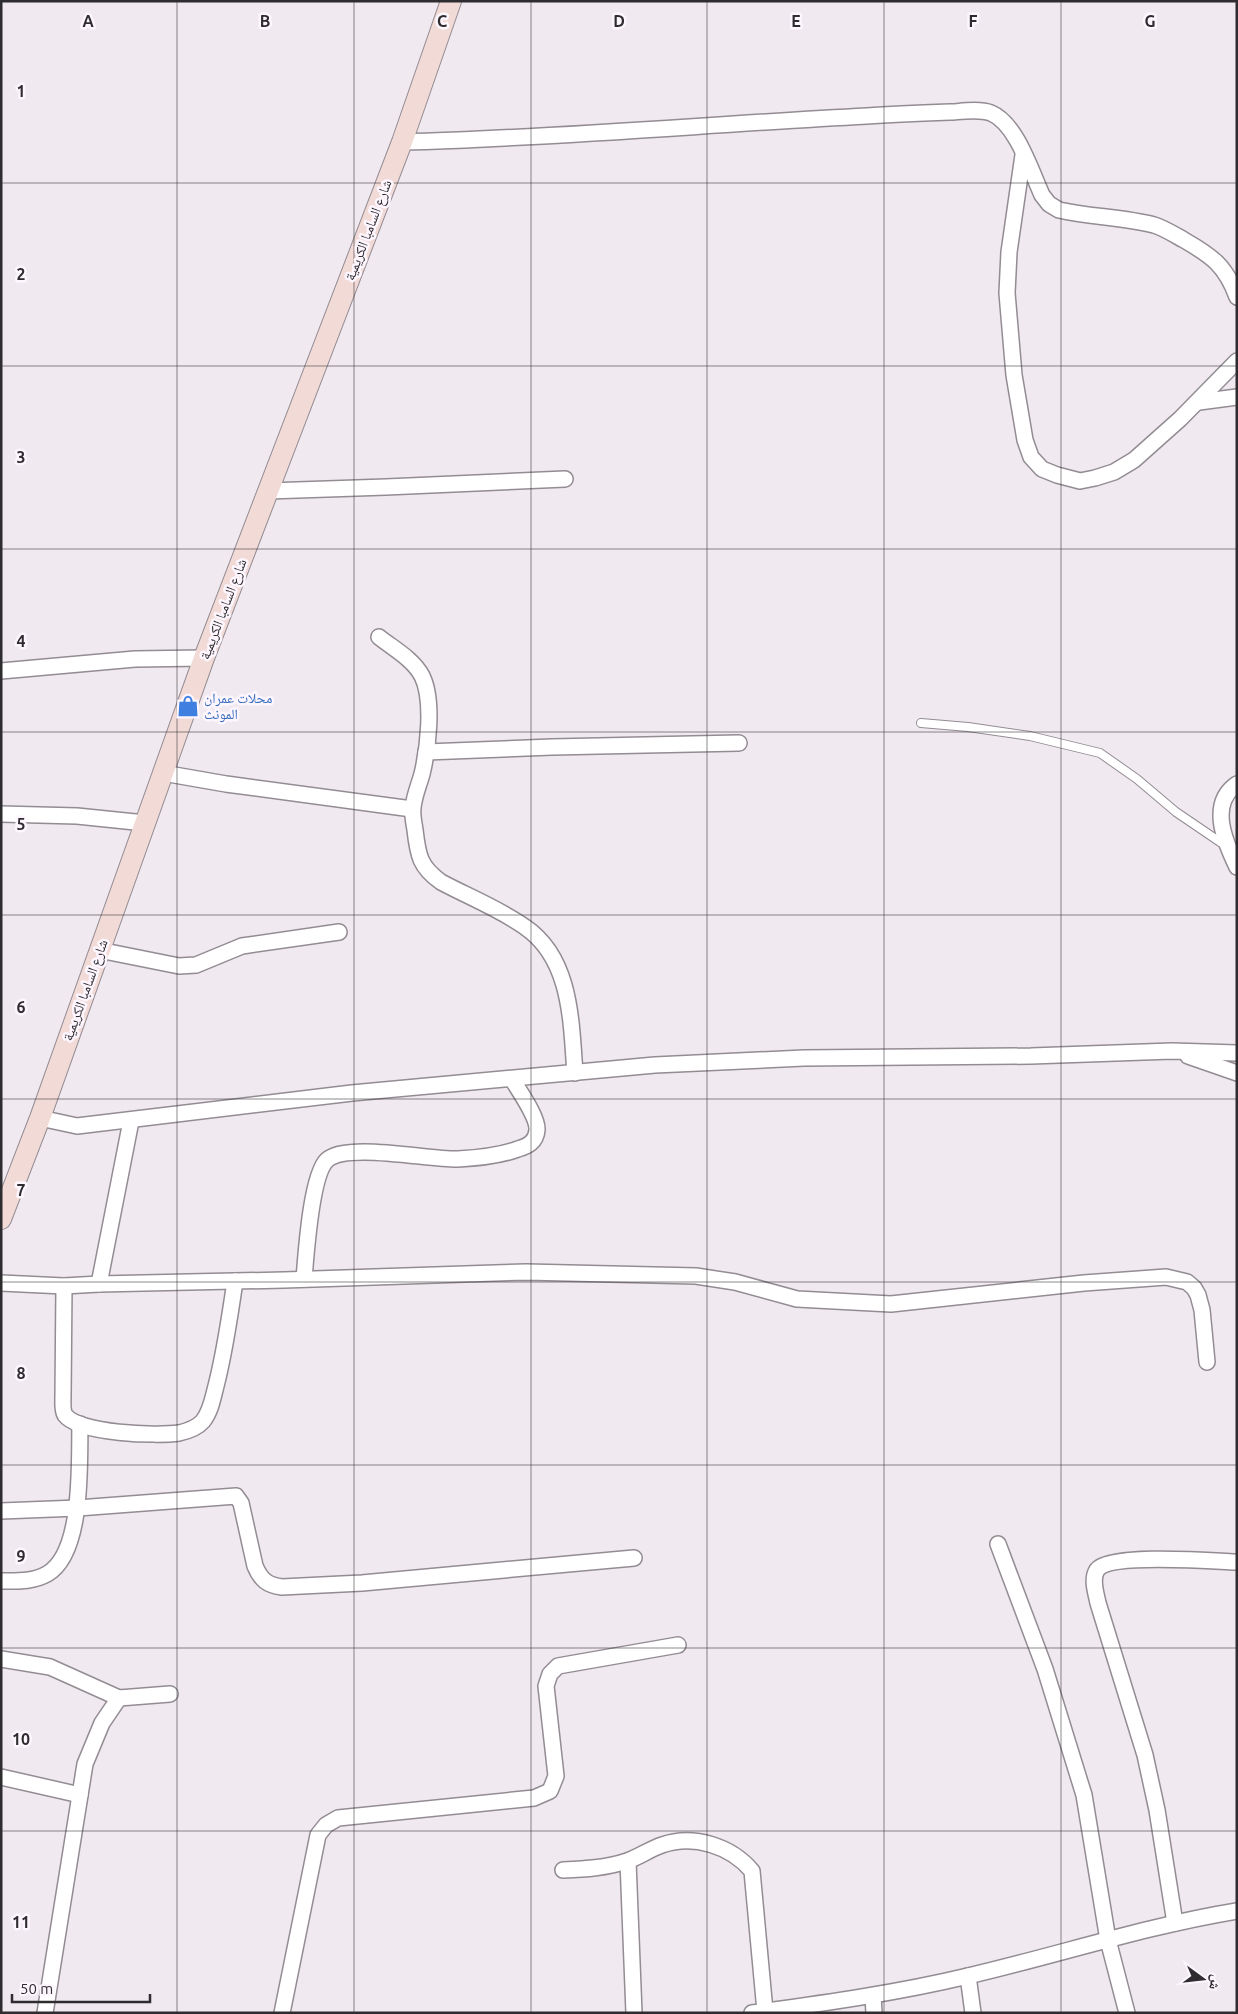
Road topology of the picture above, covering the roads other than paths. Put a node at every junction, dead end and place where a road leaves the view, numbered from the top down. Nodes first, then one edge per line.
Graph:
1 (451, 1) edge
2 (402, 142) junction
3 (1023, 155) junction
4 (1234, 276) edge
5 (1237, 297) edge
6 (1237, 361) edge
7 (1237, 397) edge
8 (1199, 402) junction
9 (565, 478) dead end
10 (268, 491) junction
11 (379, 637) dead end
12 (204, 658) junction
13 (1, 671) edge
14 (921, 723) dead end
15 (738, 744) dead end
16 (426, 752) junction
17 (163, 773) junction
18 (1237, 784) edge
19 (412, 809) junction
20 (1, 814) edge
21 (145, 823) junction
22 (1228, 847) junction
23 (1237, 868) edge
24 (339, 932) dead end
25 (99, 950) junction
26 (1172, 1051) junction
27 (1237, 1053) edge
28 (1237, 1072) edge
29 (575, 1073) junction
30 (512, 1079) junction
31 (40, 1118) junction
32 (131, 1121) junction
33 (1, 1218) edge
34 (304, 1279) junction
35 (234, 1281) junction
36 (1, 1283) edge
37 (99, 1284) junction
38 (64, 1286) junction
39 (1207, 1362) dead end
40 (80, 1424) junction
41 (78, 1508) junction
42 (1, 1511) edge
43 (998, 1544) dead end
44 (634, 1558) dead end
45 (1237, 1562) edge
46 (1, 1581) edge
47 (678, 1645) dead end
48 (1, 1659) edge
49 (170, 1694) dead end
50 (119, 1698) junction
51 (1, 1777) edge
52 (80, 1795) junction
53 (628, 1861) junction
54 (563, 1870) dead end
55 (1237, 1911) edge
56 (1175, 1923) junction
57 (1108, 1940) junction
58 (968, 1976) junction
59 (874, 1996) junction
60 (759, 2012) edge
61 (44, 2013) edge
62 (282, 2013) edge
63 (634, 2013) edge
64 (874, 2013) edge
65 (973, 2013) edge
66 (1127, 2013) edge

1 - 2 main road, شارع السامبا الكريمية
2 - 3 street
2 - 10 main road, شارع السامبا الكريمية
3 - 4 street
3 - 8 street
4 - 5 street
6 - 8 street
7 - 8 street
9 - 10 street
10 - 12 main road, شارع السامبا الكريمية
11 - 16 street
12 - 13 street
12 - 17 main road, شارع السامبا الكريمية
14 - 22 lane
15 - 16 street
16 - 19 street
17 - 19 street
17 - 21 main road, شارع السامبا الكريمية
18 - 22 street
19 - 29 street
20 - 21 street
21 - 25 main road, شارع السامبا الكريمية
22 - 23 street
24 - 25 street
25 - 31 main road, شارع السامبا الكريمية
26 - 27 street
26 - 28 street
26 - 29 street
29 - 30 street
30 - 32 street
30 - 34 street
31 - 32 street
31 - 33 main road, شارع السامبا الكريمية
32 - 37 street
34 - 35 street
34 - 39 street
35 - 37 street
35 - 40 street
36 - 38 street
37 - 38 street
38 - 40 street
40 - 41 street
41 - 42 street
41 - 44 street
41 - 46 street
43 - 57 street
45 - 56 street
47 - 62 street
48 - 50 street
49 - 50 street
50 - 52 street
51 - 52 street
52 - 61 street
53 - 54 street
53 - 60 street
53 - 63 street
55 - 56 street
56 - 57 street
57 - 58 street
57 - 66 street
58 - 59 street
58 - 65 street
59 - 60 street
59 - 64 street

